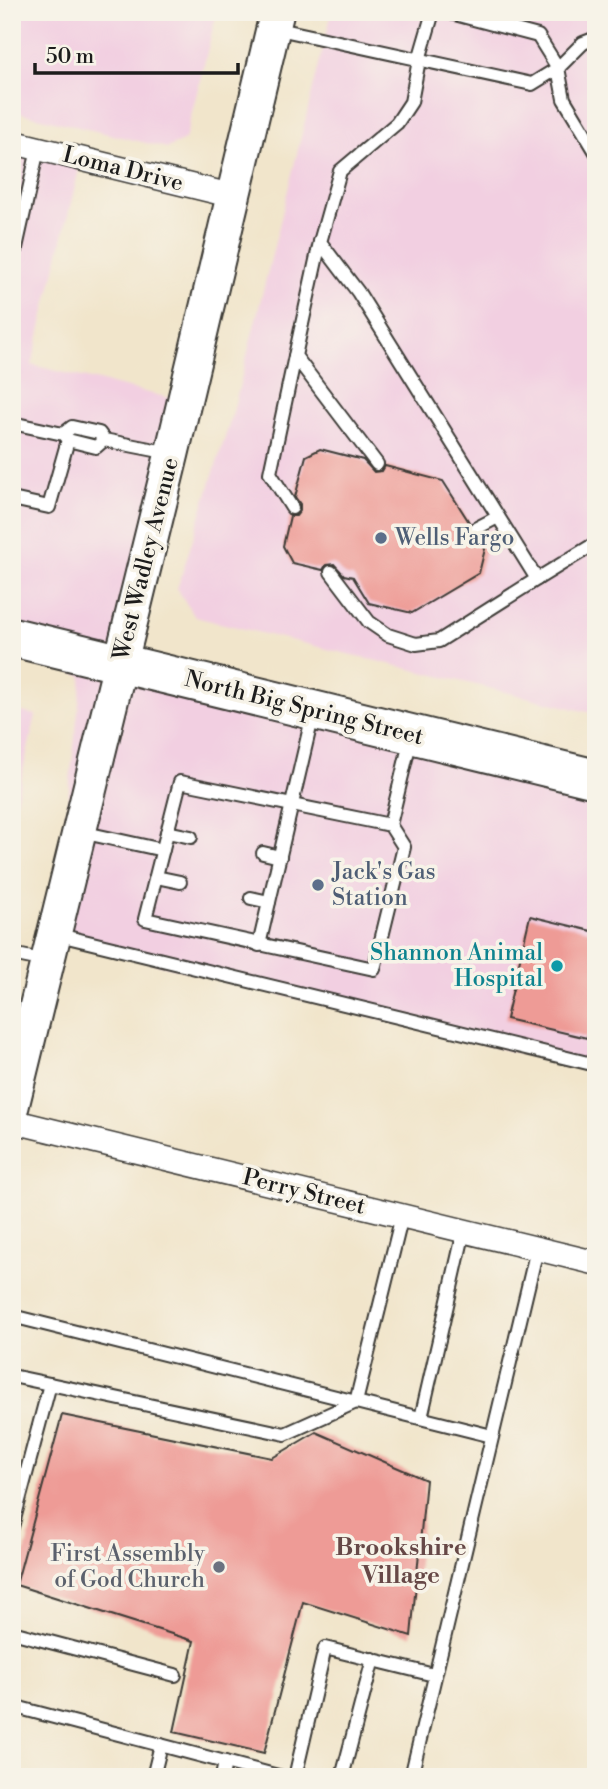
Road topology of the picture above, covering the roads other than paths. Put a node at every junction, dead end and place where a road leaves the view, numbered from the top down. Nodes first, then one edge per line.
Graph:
1 (433, 12) edge
2 (447, 12) edge
3 (275, 20) edge
4 (596, 38) edge
5 (419, 60) junction
6 (558, 68) junction
7 (12, 142) edge
8 (38, 149) junction
9 (596, 152) edge
10 (233, 196) junction
11 (320, 242) junction
12 (14, 247) edge
13 (12, 263) edge
14 (295, 356) junction
15 (12, 423) edge
16 (66, 437) junction
17 (172, 453) junction
18 (377, 464) dead end
19 (12, 499) edge
20 (292, 508) dead end
21 (498, 517) junction
22 (473, 530) dead end
23 (596, 543) edge
24 (331, 572) dead end
25 (537, 579) junction
26 (12, 637) edge
27 (121, 663) junction
28 (314, 710) junction
29 (411, 734) junction
30 (596, 779) edge
31 (292, 805) junction
32 (390, 825) junction
33 (80, 832) junction
34 (167, 832) junction
35 (191, 837) dead end
36 (163, 850) junction
37 (263, 853) dead end
38 (280, 857) junction
39 (156, 877) junction
40 (180, 882) dead end
41 (251, 898) dead end
42 (270, 902) junction
43 (259, 945) junction
44 (51, 948) junction
45 (12, 954) edge
46 (596, 1065) edge
47 (12, 1106) edge
48 (12, 1121) edge
49 (402, 1216) junction
50 (464, 1231) junction
51 (537, 1249) junction
52 (596, 1263) edge
53 (12, 1316) edge
54 (12, 1376) edge
55 (50, 1384) junction
56 (356, 1402) junction
57 (421, 1418) junction
58 (492, 1436) junction
59 (12, 1527) edge
60 (12, 1632) edge
61 (373, 1659) junction
62 (175, 1675) dead end
63 (434, 1675) junction
64 (12, 1706) edge
65 (161, 1745) junction
66 (225, 1762) junction
67 (153, 1777) edge
68 (222, 1777) edge
69 (282, 1777) edge
70 (295, 1777) edge
71 (342, 1777) edge
72 (411, 1777) edge

1 - 5 lane
2 - 6 lane
3 - 5 lane
3 - 10 main road, West Wadley Avenue
4 - 6 lane
5 - 6 lane
5 - 11 lane
6 - 9 lane
7 - 8 street, Loma Drive
8 - 10 street, Loma Drive
8 - 12 lane
10 - 17 main road, West Wadley Avenue
11 - 14 lane
11 - 21 lane
12 - 13 lane
14 - 18 lane
14 - 20 lane
15 - 16 lane
16 - 17 lane
16 - 19 lane
17 - 27 main road, West Wadley Avenue
21 - 22 lane
21 - 25 lane
23 - 25 lane
24 - 25 lane
26 - 27 highway, North Big Spring Street
27 - 28 highway, North Big Spring Street
27 - 33 main road, West Wadley Avenue
28 - 29 highway, North Big Spring Street
28 - 31 lane
29 - 30 highway, North Big Spring Street
29 - 32 lane
31 - 32 lane
31 - 34 lane
31 - 38 lane
32 - 43 lane
33 - 36 lane
33 - 44 main road, West Wadley Avenue
34 - 35 lane
34 - 36 lane
36 - 39 lane
37 - 38 lane
38 - 42 lane
39 - 40 lane
39 - 43 lane
41 - 42 lane
42 - 43 lane
44 - 45 lane
44 - 46 lane
44 - 47 main road, West Wadley Avenue
48 - 49 street, Perry Street
49 - 50 street, Perry Street
49 - 56 lane
50 - 51 street, Perry Street
50 - 57 lane
51 - 52 street, Perry Street
51 - 58 lane
53 - 56 lane
54 - 55 lane
55 - 56 lane
55 - 59 lane
56 - 57 lane
57 - 58 lane
58 - 63 lane
60 - 62 lane
61 - 63 lane
61 - 70 lane
61 - 71 lane
63 - 72 lane
64 - 65 lane
65 - 66 lane
65 - 67 lane
66 - 68 lane
66 - 69 lane

